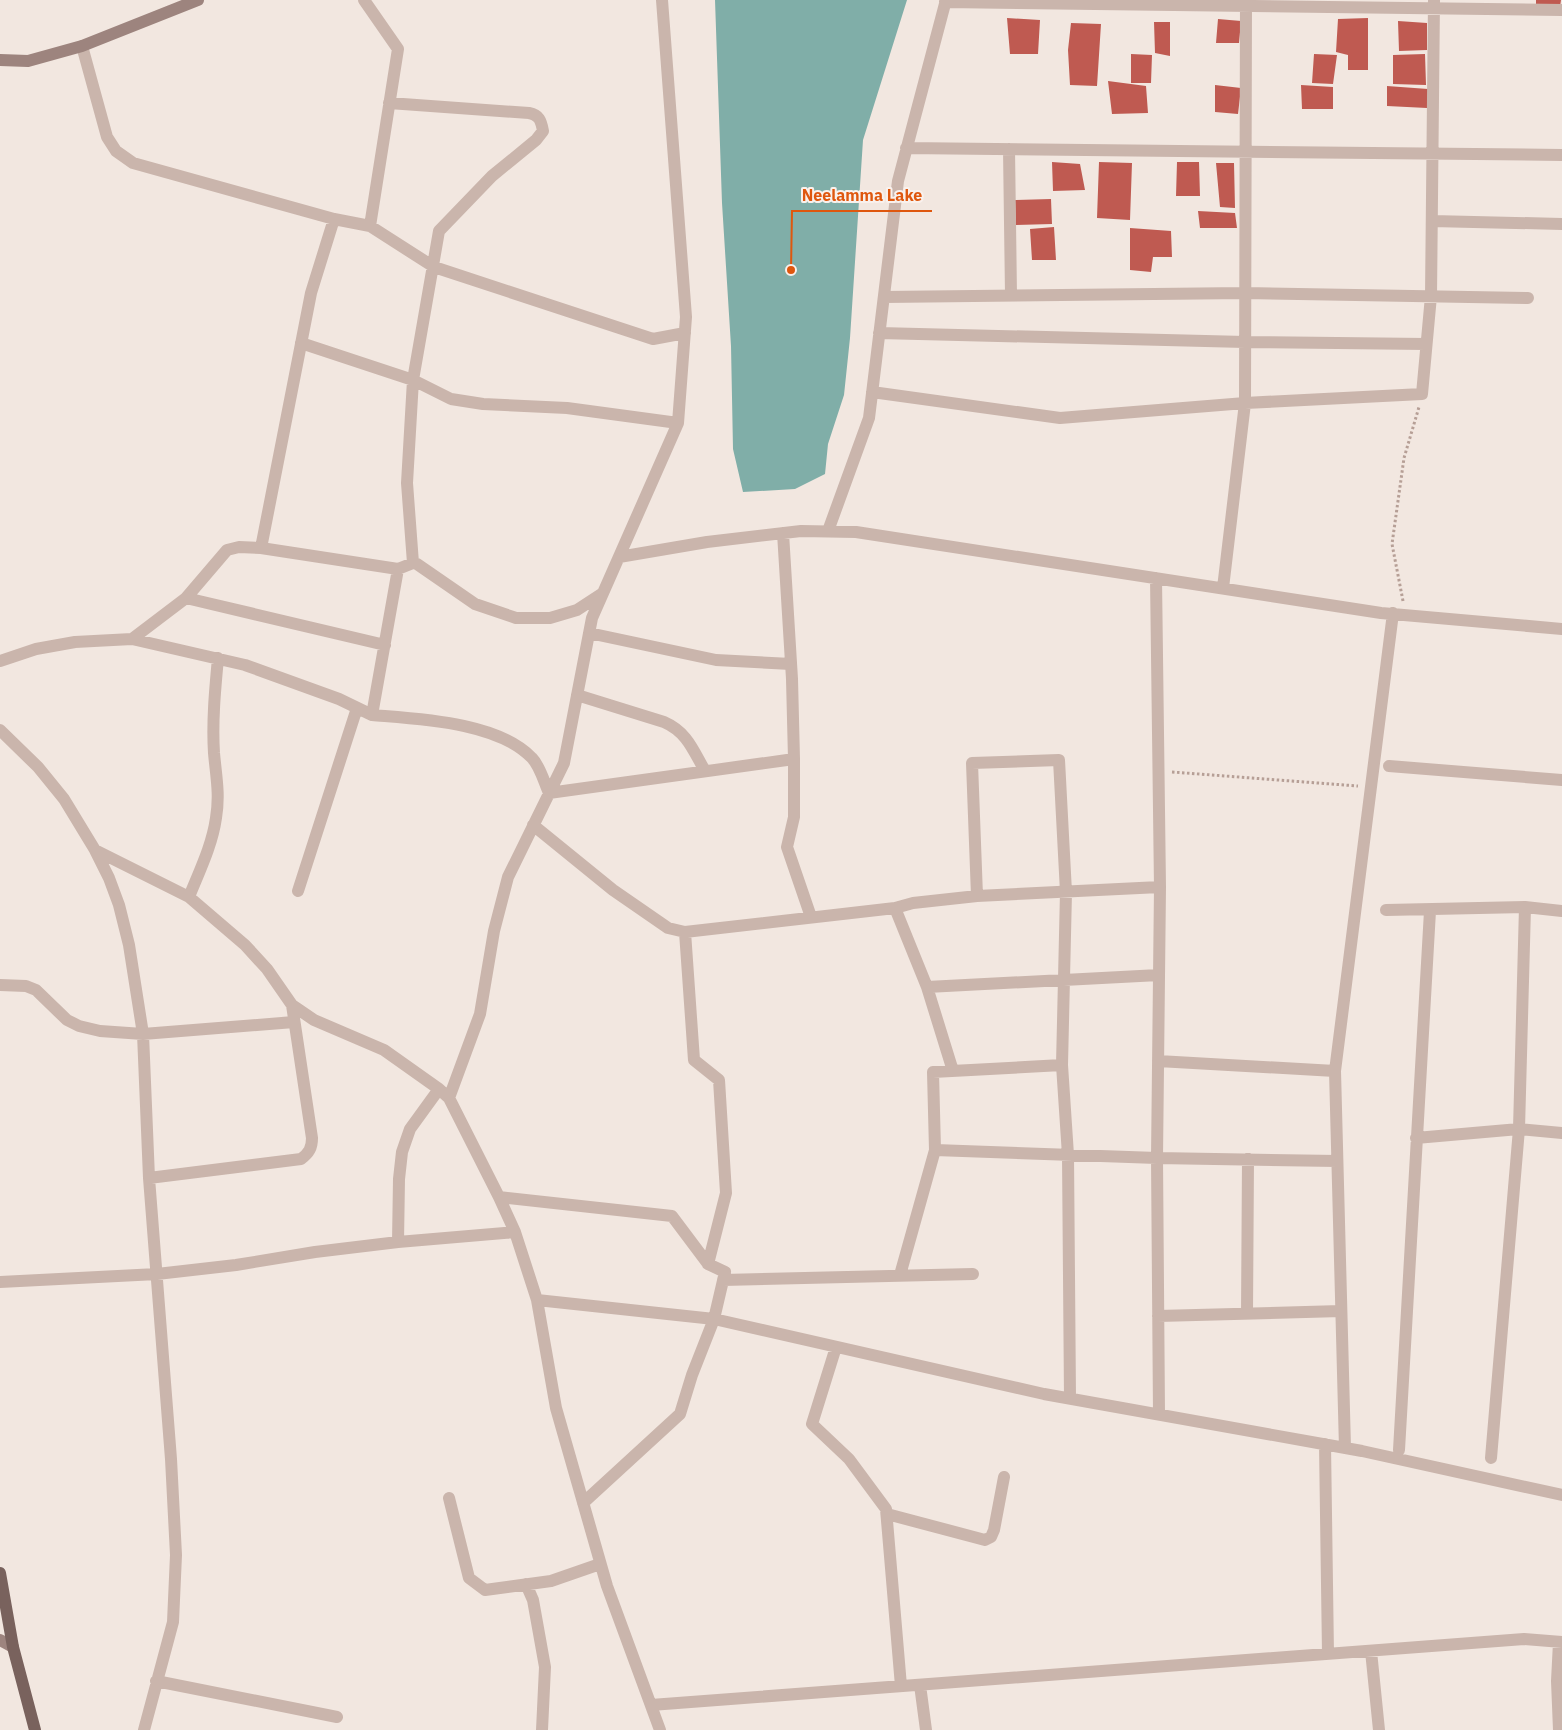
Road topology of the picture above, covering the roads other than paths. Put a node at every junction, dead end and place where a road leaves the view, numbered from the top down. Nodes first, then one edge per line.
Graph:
1 (198, 0) edge
2 (364, 0) edge
3 (662, 0) edge
4 (945, 1) edge
5 (1246, 3) edge
6 (1434, 4) edge
7 (1562, 10) edge
8 (82, 46) junction
9 (0, 60) edge
10 (389, 103) junction
11 (906, 148) junction
12 (1009, 149) junction
13 (1245, 150) junction
14 (1433, 153) junction
15 (1562, 155) edge
16 (334, 219) junction
17 (1432, 221) junction
18 (1562, 224) edge
19 (370, 226) junction
20 (434, 267) junction
21 (1245, 293) junction
22 (1011, 296) junction
23 (1431, 296) junction
24 (884, 297) junction
25 (1528, 298) dead end
26 (685, 333) junction
27 (879, 333) junction
28 (1245, 342) junction
29 (301, 343) junction
30 (1426, 344) junction
31 (413, 380) junction
32 (872, 392) junction
33 (1245, 402) junction
34 (678, 423) junction
35 (828, 532) junction
36 (783, 533) junction
37 (260, 548) junction
38 (619, 557) junction
39 (413, 564) junction
40 (398, 569) junction
41 (1156, 578) junction
42 (1223, 588) junction
43 (603, 593) junction
44 (186, 598) junction
45 (1399, 614) junction
46 (1562, 629) edge
47 (589, 633) junction
48 (132, 639) junction
49 (385, 645) junction
50 (218, 658) junction
51 (0, 661) edge
52 (791, 664) junction
53 (577, 695) junction
54 (357, 708) junction
55 (372, 715) junction
56 (0, 730) edge
57 (794, 758) junction
58 (1389, 766) dead end
59 (704, 771) junction
60 (1562, 780) edge
61 (549, 793) junction
62 (533, 825) junction
63 (95, 850) junction
64 (1160, 887) junction
65 (298, 890) dead end
66 (1066, 892) junction
67 (977, 896) junction
68 (189, 897) junction
69 (895, 908) junction
70 (1525, 908) junction
71 (1386, 910) dead end
72 (1562, 910) edge
73 (1430, 911) junction
74 (811, 917) junction
75 (685, 932) junction
76 (1159, 975) junction
77 (1065, 980) junction
78 (0, 985) edge
79 (927, 987) junction
80 (292, 1005) junction
81 (294, 1022) junction
82 (143, 1034) junction
83 (1158, 1061) junction
84 (1062, 1065) junction
85 (953, 1071) junction
86 (1335, 1071) junction
87 (439, 1089) junction
88 (449, 1098) junction
89 (1519, 1129) junction
90 (1562, 1133) edge
91 (1416, 1138) junction
92 (935, 1150) junction
93 (1068, 1155) junction
94 (1157, 1158) junction
95 (1248, 1160) junction
96 (1337, 1161) junction
97 (149, 1178) junction
98 (499, 1197) junction
99 (515, 1232) junction
100 (398, 1242) junction
101 (708, 1264) junction
102 (157, 1274) junction
103 (973, 1274) dead end
104 (900, 1276) junction
105 (723, 1280) junction
106 (0, 1282) edge
107 (537, 1300) junction
108 (1341, 1311) junction
109 (1247, 1314) junction
110 (1158, 1316) junction
111 (714, 1319) junction
112 (836, 1347) junction
113 (1070, 1398) junction
114 (1159, 1414) junction
115 (1325, 1444) junction
116 (1345, 1448) junction
117 (1399, 1450) dead end
118 (1491, 1458) dead end
119 (1004, 1477) dead end
120 (1562, 1495) edge
121 (449, 1498) dead end
122 (583, 1503) junction
123 (887, 1514) junction
124 (600, 1564) junction
125 (0, 1573) edge
126 (526, 1584) junction
127 (0, 1640) edge
128 (1561, 1642) edge
129 (13, 1647) junction
130 (1371, 1651) junction
131 (1328, 1654) junction
132 (156, 1681) junction
133 (920, 1685) junction
134 (901, 1686) junction
135 (651, 1705) junction
136 (337, 1717) dead end
137 (657, 1727) edge
138 (36, 1730) edge
139 (144, 1730) edge
140 (542, 1730) edge
141 (926, 1730) edge
142 (1379, 1730) edge
143 (1559, 1730) edge

1 - 8 street
2 - 10 street
3 - 26 street
4 - 5 street
4 - 11 street
5 - 6 street
5 - 13 street
6 - 7 street
6 - 14 street
8 - 9 street
8 - 16 street
10 - 19 street
10 - 20 street
11 - 12 street
11 - 24 street
12 - 13 street
12 - 22 street
13 - 14 street
13 - 21 street
14 - 15 street
14 - 17 street
16 - 19 street
16 - 29 street
17 - 18 street
17 - 23 street
19 - 20 street
20 - 26 street
20 - 31 street
21 - 22 street
21 - 23 street
21 - 28 street
22 - 24 street
23 - 25 street
23 - 30 street
24 - 27 street
26 - 34 street
27 - 28 street
27 - 32 street
28 - 30 street
28 - 33 street
29 - 31 street
29 - 37 street
30 - 33 street
31 - 34 street
31 - 39 street
32 - 33 street
32 - 35 street
33 - 42 street
34 - 38 street
35 - 36 street
35 - 41 street
36 - 38 street
36 - 52 street
37 - 40 street
37 - 44 street
38 - 43 street
39 - 40 street
39 - 43 street
40 - 49 street
41 - 42 street
41 - 64 street
42 - 45 street
43 - 47 street
44 - 48 street
44 - 49 street
45 - 46 street
45 - 86 street
47 - 52 street
47 - 53 street
48 - 50 street
48 - 51 street
49 - 55 street
50 - 54 street
50 - 68 street
52 - 57 street
53 - 59 street
53 - 61 street
54 - 55 street
54 - 65 street
55 - 61 street
56 - 63 street
57 - 59 street
57 - 74 street
58 - 60 street
59 - 61 street
61 - 62 street
62 - 75 street
62 - 88 street
63 - 68 street
63 - 82 street
64 - 66 street
64 - 76 street
66 - 67 street
66 - 67 street
66 - 77 street
67 - 69 street
68 - 80 street
69 - 74 street
69 - 79 street
70 - 72 street
70 - 73 street
70 - 89 street
71 - 73 street
73 - 91 street
74 - 75 street
75 - 101 street
76 - 77 street
76 - 83 street
77 - 79 street
77 - 84 street
78 - 82 street
79 - 85 street
80 - 81 street
80 - 87 street
81 - 82 street
81 - 97 street
82 - 97 street
83 - 86 street
83 - 94 street
84 - 85 street
84 - 93 street
85 - 92 street
86 - 96 street
87 - 88 street
87 - 100 street
88 - 98 street
89 - 90 street
89 - 91 street
89 - 118 street
91 - 117 street
92 - 93 street
92 - 104 street
93 - 94 street
93 - 113 street
94 - 95 street
94 - 110 street
95 - 96 street
95 - 109 street
96 - 108 street
97 - 102 street
98 - 99 street
98 - 101 street
99 - 100 street
99 - 107 street
100 - 102 street
101 - 105 street
102 - 106 street
102 - 132 street
103 - 104 street
104 - 105 street
105 - 111 street
107 - 111 street
107 - 122 street
108 - 109 street
108 - 116 street
109 - 110 street
110 - 114 street
111 - 112 street
111 - 122 street
112 - 113 street
112 - 123 street
113 - 114 street
114 - 115 street
115 - 116 street
115 - 131 street
116 - 120 street
119 - 123 street
121 - 126 street
122 - 124 street
123 - 134 street
124 - 126 street
124 - 135 street
125 - 129 main road
126 - 140 street
127 - 129 street
128 - 130 street
128 - 143 street
129 - 138 main road
130 - 131 street
130 - 142 street
131 - 133 street
132 - 136 street
132 - 139 street
133 - 134 street
133 - 141 street
134 - 135 street
135 - 137 street

